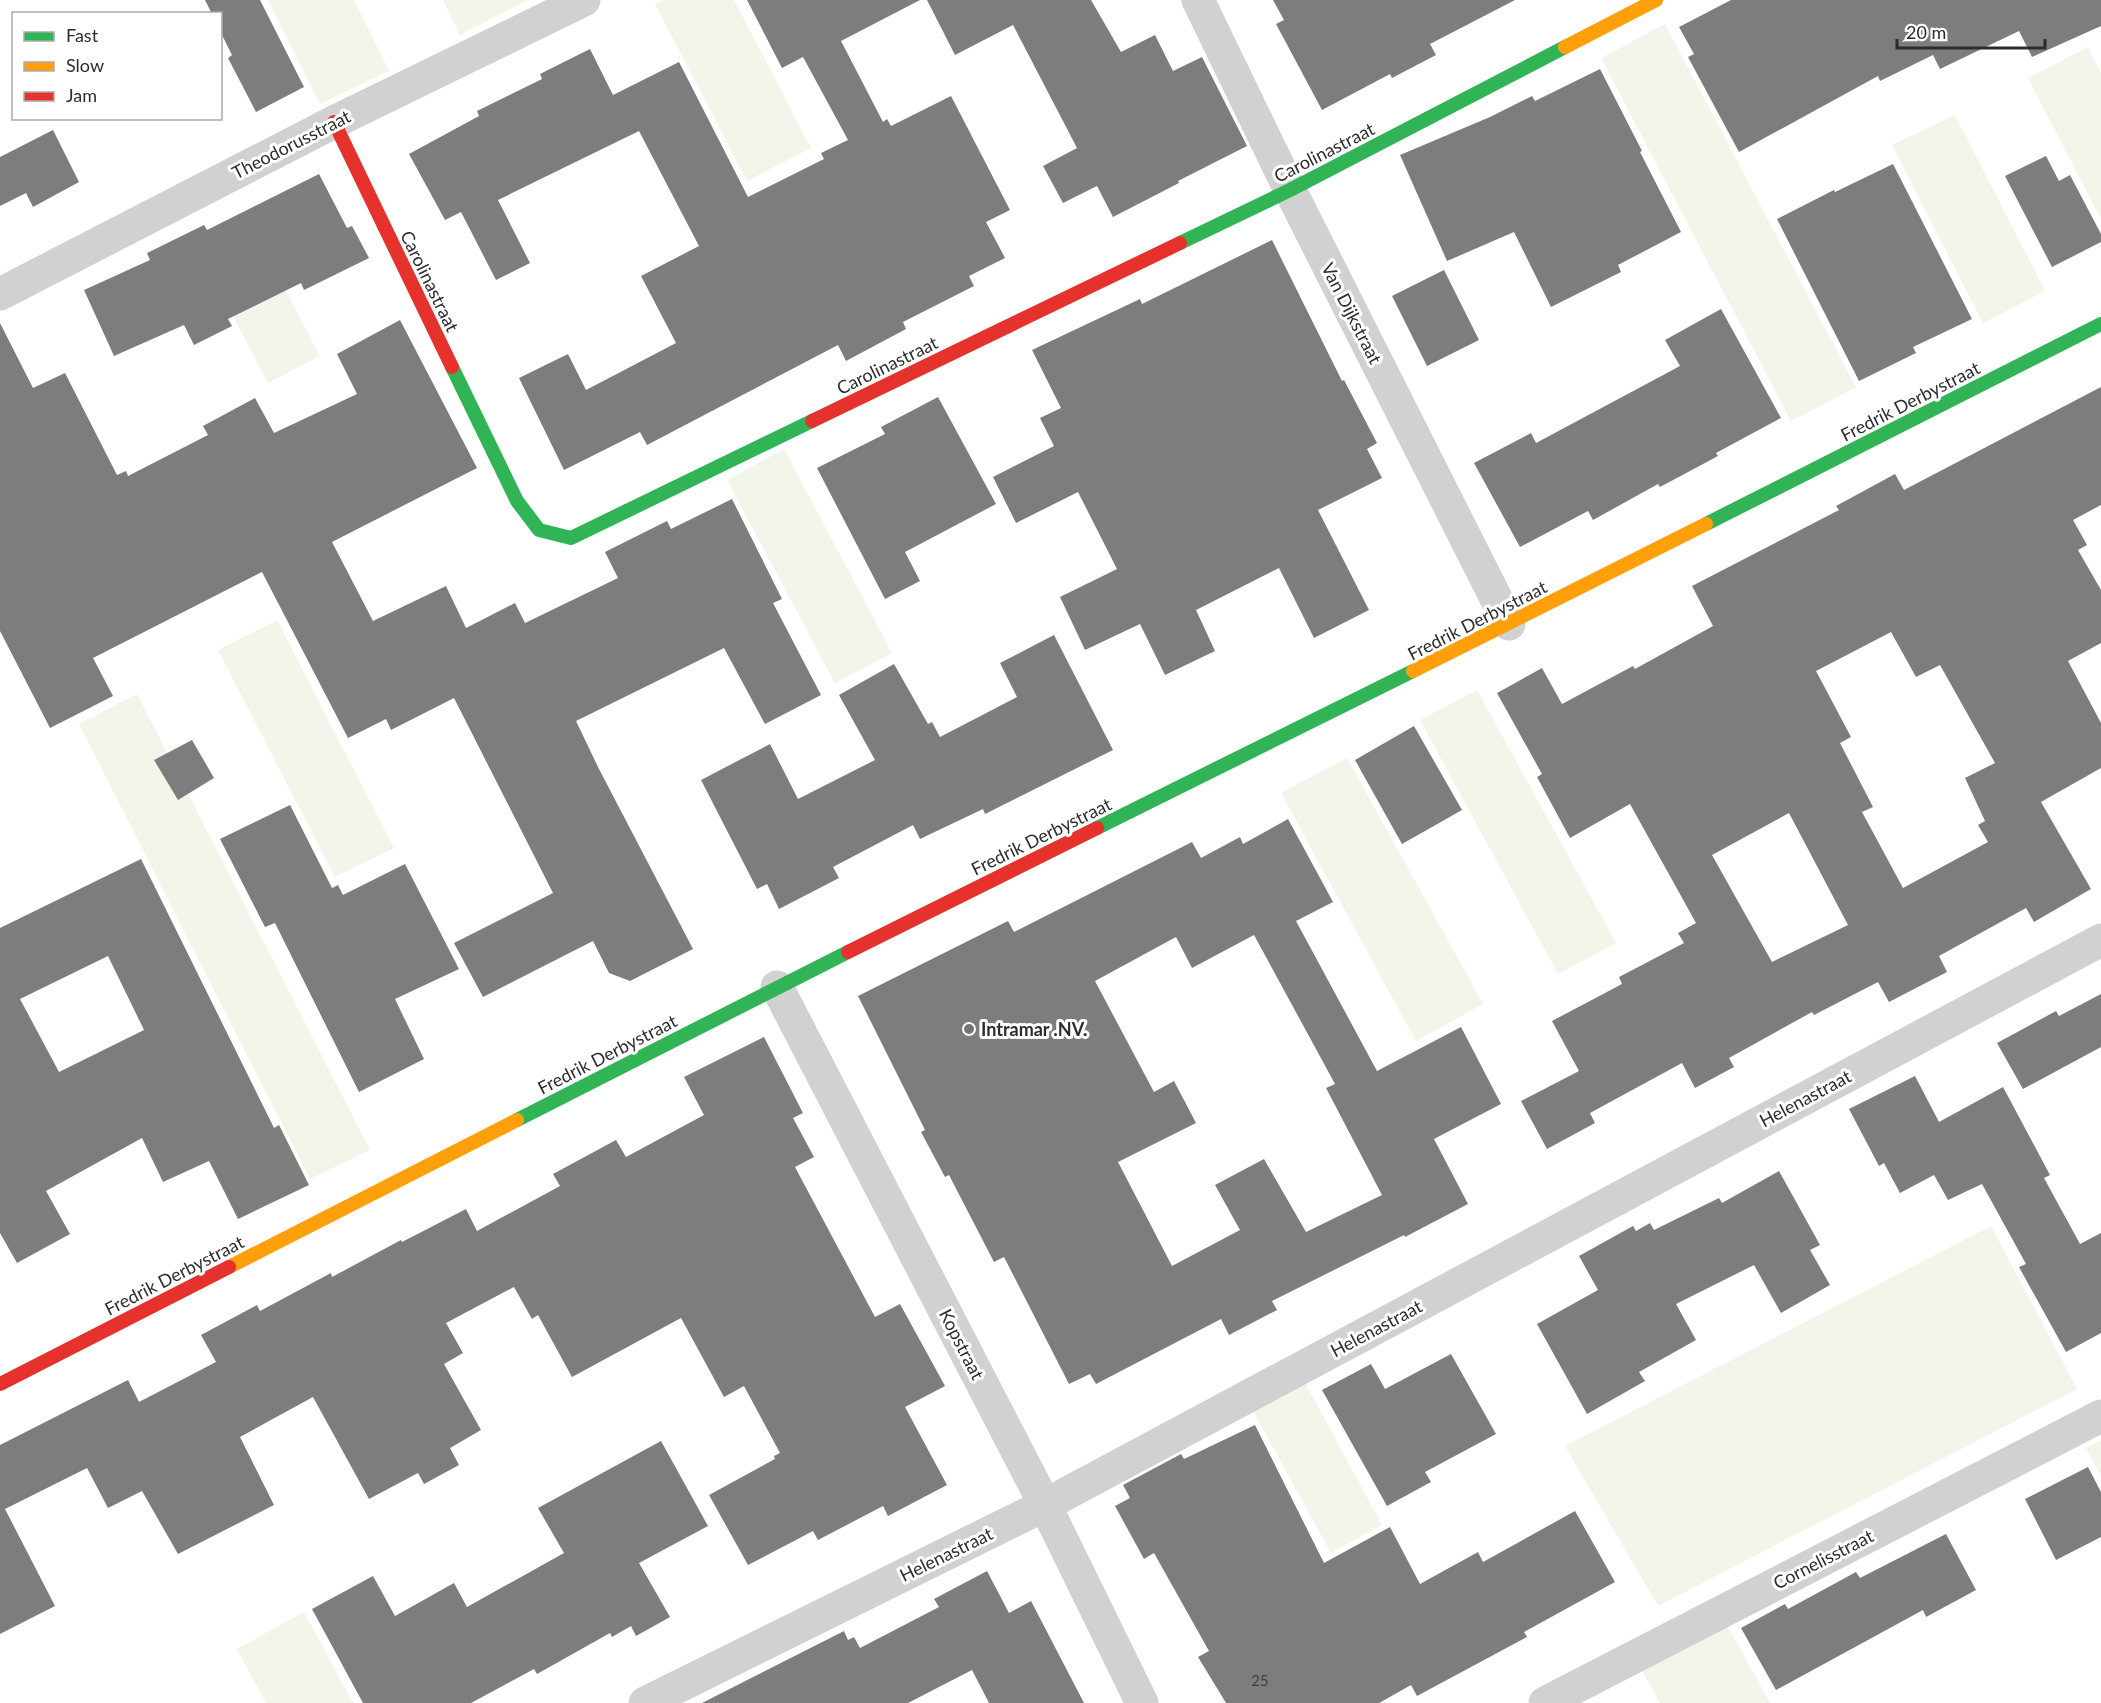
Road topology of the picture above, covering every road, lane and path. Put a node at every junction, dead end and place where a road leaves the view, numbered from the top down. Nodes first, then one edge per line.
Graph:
1 (584, 0) edge
2 (1198, 0) edge
3 (1656, 0) edge
4 (334, 122) junction
5 (1290, 189) junction
6 (0, 294) edge
7 (2101, 324) edge
8 (1509, 624) junction
9 (2101, 940) edge
10 (777, 987) junction
11 (0, 1384) edge
12 (2101, 1416) edge
13 (1045, 1505) junction
14 (645, 1703) edge
15 (1142, 1703) edge
16 (1545, 1703) edge

1 - 4 street, Theodorusstraat
2 - 5 street, Van Dijkstraat
3 - 5 main road, Carolinastraat
4 - 5 main road, Carolinastraat
4 - 6 street, Theodorusstraat
5 - 8 street, Van Dijkstraat
7 - 8 main road, Fredrik Derbystraat
8 - 10 main road, Fredrik Derbystraat
9 - 13 street, Helenastraat
10 - 11 main road, Fredrik Derbystraat
10 - 13 street, Kopstraat
12 - 16 street, Cornelisstraat
13 - 14 street, Helenastraat
13 - 15 street, Kopstraat

